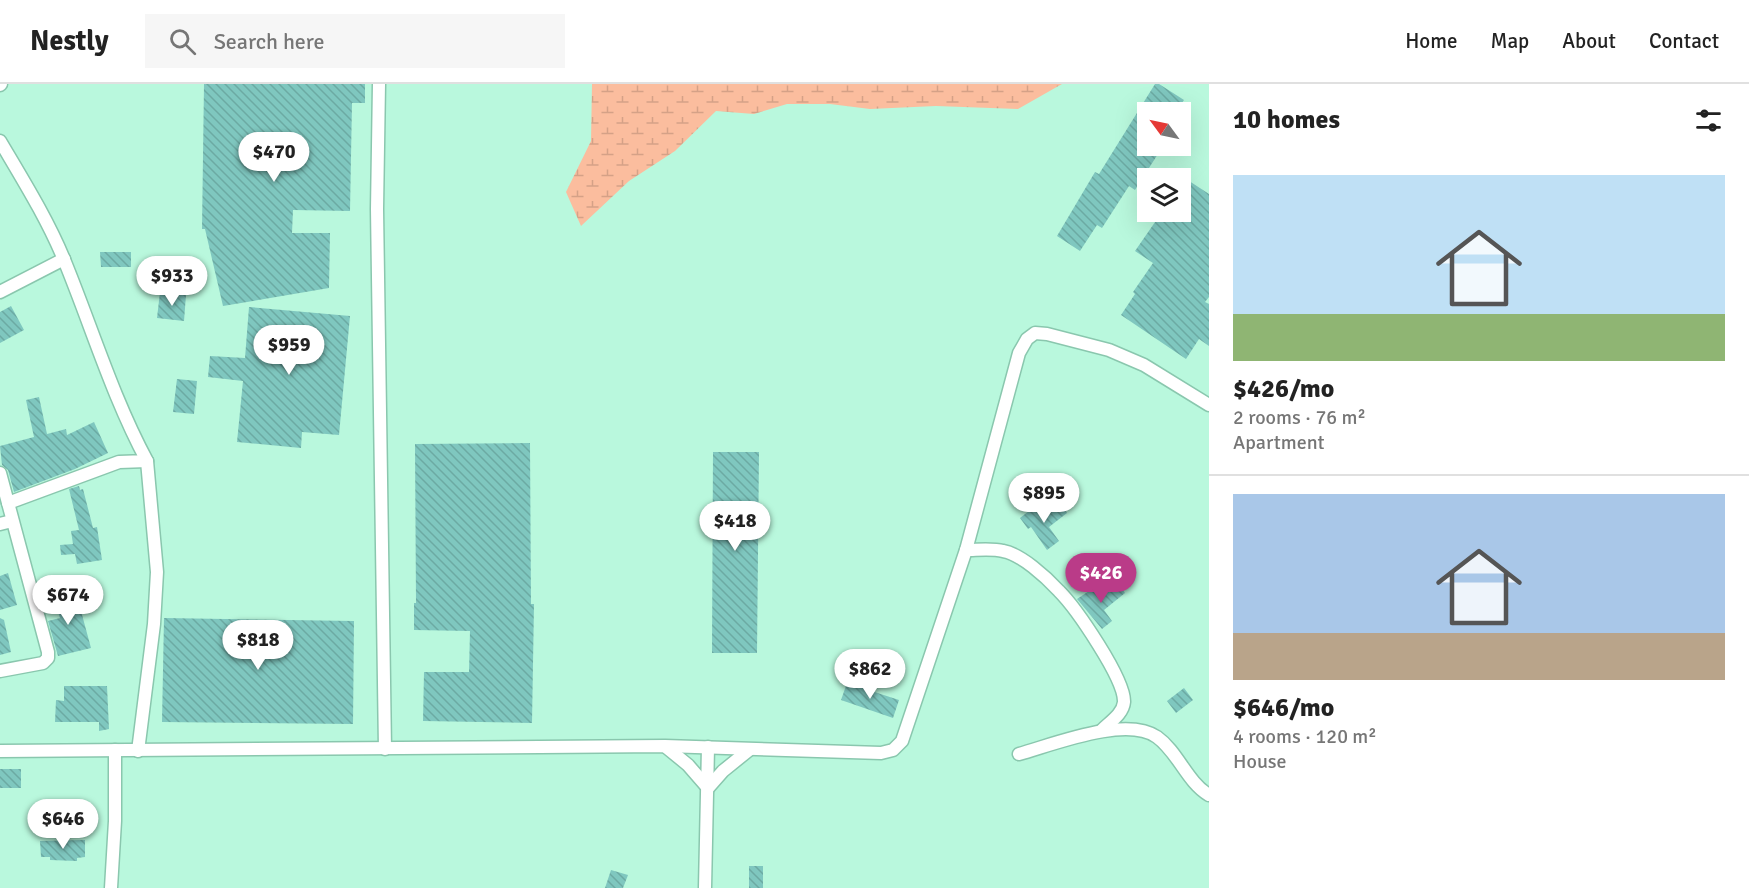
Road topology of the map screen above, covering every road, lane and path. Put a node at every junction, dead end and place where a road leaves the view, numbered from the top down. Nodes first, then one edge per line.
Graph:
1 (378, 84) edge
2 (0, 141) edge
3 (64, 259) junction
4 (0, 292) edge
5 (1209, 405) edge
6 (147, 461) junction
7 (0, 473) edge
8 (8, 503) junction
9 (6, 523) edge
10 (966, 550) junction
11 (0, 671) edge
12 (1102, 730) junction
13 (665, 746) junction
14 (708, 747) junction
15 (386, 749) junction
16 (115, 750) junction
17 (749, 750) junction
18 (0, 751) edge
19 (138, 751) junction
20 (1019, 754) dead end
21 (708, 788) junction
22 (1209, 795) edge
23 (111, 888) edge
24 (705, 888) edge

1 - 15 street
2 - 3 street
3 - 4 street
3 - 6 street
5 - 10 street
6 - 8 street
6 - 19 street
7 - 8 street
8 - 9 street
9 - 11 street
10 - 12 street
10 - 17 street
12 - 20 street
12 - 22 street
13 - 14 street
13 - 15 street
13 - 21 street
14 - 17 street
14 - 21 street
15 - 19 street
16 - 18 street
16 - 19 street
16 - 23 street
17 - 21 street
21 - 24 street

